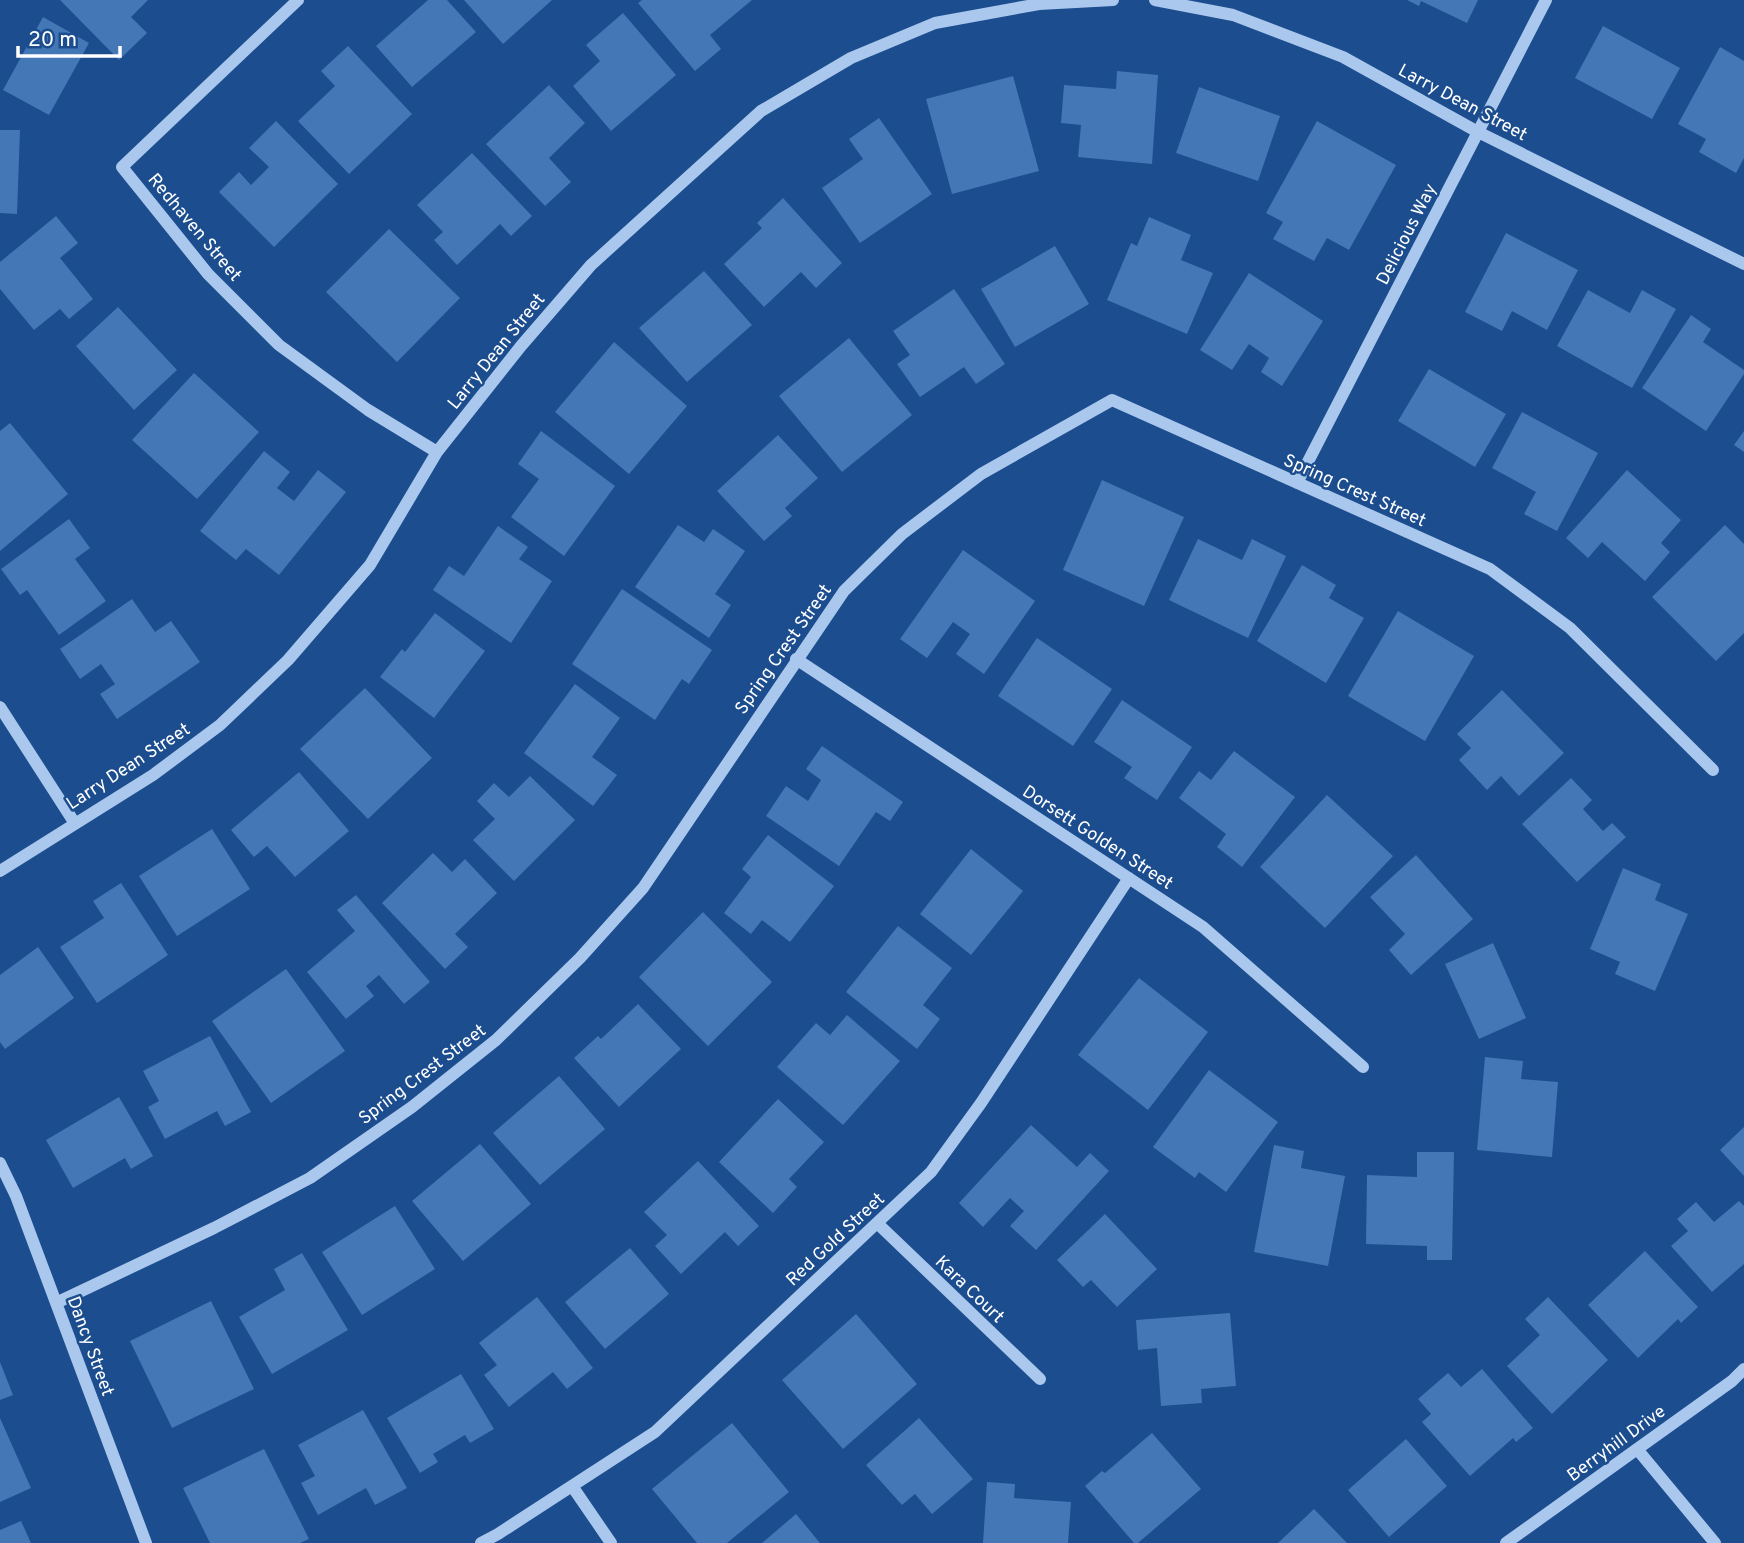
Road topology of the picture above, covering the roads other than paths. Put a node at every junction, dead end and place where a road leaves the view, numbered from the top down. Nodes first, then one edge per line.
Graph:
1 (298, 0) edge
2 (1113, 0) edge
3 (1155, 0) edge
4 (1546, 0) edge
5 (1478, 132) junction
6 (1744, 264) edge
7 (436, 452) junction
8 (1297, 483) junction
9 (796, 659) junction
10 (0, 707) edge
11 (1713, 770) dead end
12 (74, 822) junction
13 (0, 871) edge
14 (1129, 878) junction
15 (1363, 1067) dead end
16 (0, 1163) edge
17 (877, 1223) junction
18 (56, 1303) junction
19 (1744, 1369) edge
20 (1040, 1379) dead end
21 (1637, 1449) junction
22 (572, 1486) junction
23 (146, 1543) edge
24 (481, 1543) edge
25 (611, 1543) edge
26 (1506, 1543) edge
27 (1715, 1543) edge

1 - 7 street, Redhaven Street
2 - 7 street, Larry Dean Street
3 - 5 street, Larry Dean Street
4 - 5 street, Delicious Way
5 - 6 street, Larry Dean Street
5 - 8 street, Delicious Way
7 - 12 street, Larry Dean Street
8 - 9 street, Spring Crest Street
8 - 11 street, Spring Crest Street
9 - 14 street, Dorsett Golden Street
9 - 18 street, Spring Crest Street
10 - 12 street
12 - 13 street, Larry Dean Street
14 - 15 street, Dorsett Golden Street
14 - 17 street, Red Gold Street
16 - 18 street, Dancy Street
17 - 20 street, Kara Court
17 - 22 street, Red Gold Street
18 - 23 street, Dancy Street
19 - 21 street, Berryhill Drive
21 - 26 street, Berryhill Drive
21 - 27 street
22 - 24 street, Red Gold Street
22 - 25 street

